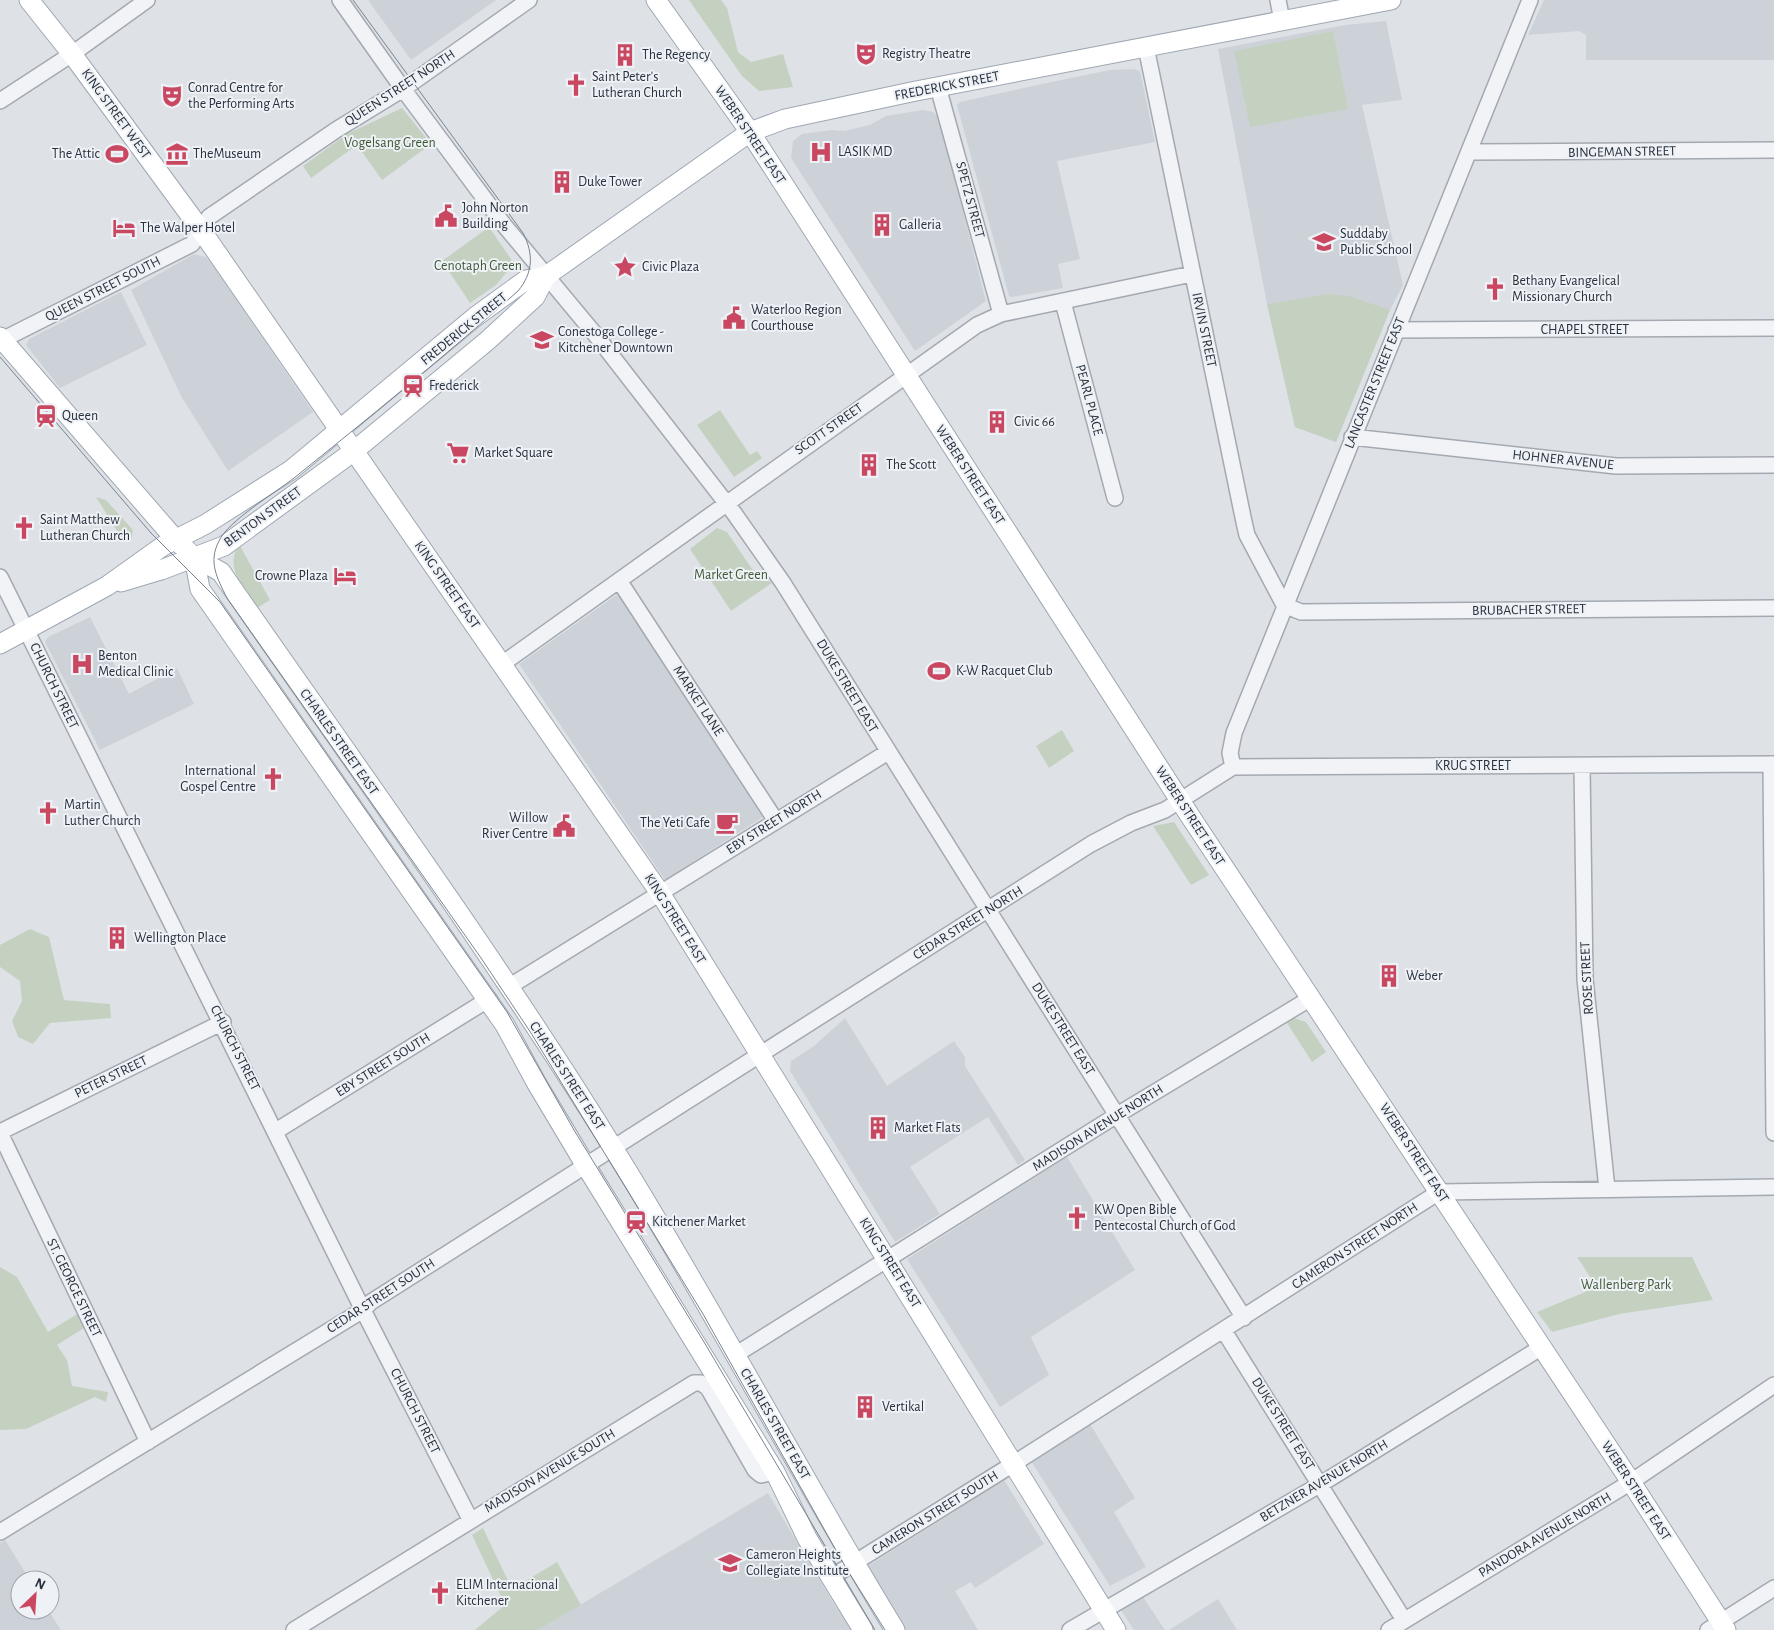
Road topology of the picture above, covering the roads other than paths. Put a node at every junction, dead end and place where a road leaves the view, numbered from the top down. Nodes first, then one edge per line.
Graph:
1 (29, 0) edge
2 (147, 0) edge
3 (340, 0) edge
4 (529, 0) edge
5 (656, 0) edge
6 (1278, 0) edge
7 (1391, 0) edge
8 (1530, 0) edge
9 (1282, 21) junction
10 (1146, 47) junction
11 (72, 54) junction
12 (938, 87) junction
13 (403, 88) junction
14 (0, 101) edge
15 (750, 132) junction
16 (1774, 150) edge
17 (1470, 152) junction
18 (201, 230) junction
19 (1192, 274) junction
20 (546, 276) junction
21 (1063, 302) junction
22 (1001, 314) junction
23 (1774, 328) edge
24 (1396, 330) junction
25 (1, 339) edge
26 (905, 375) junction
27 (340, 430) junction
28 (1352, 437) junction
29 (354, 451) junction
30 (1774, 464) edge
31 (1115, 498) dead end
32 (726, 502) junction
33 (175, 539) junction
34 (224, 546) junction
35 (194, 557) junction
36 (221, 572) junction
37 (0, 577) edge
38 (620, 582) junction
39 (108, 586) junction
40 (1284, 605) junction
41 (1774, 608) edge
42 (26, 629) junction
43 (0, 644) edge
44 (502, 664) junction
45 (888, 752) junction
46 (1772, 764) edge
47 (1582, 766) junction
48 (1233, 767) junction
49 (1180, 800) junction
50 (776, 821) junction
51 (660, 893) junction
52 (988, 910) junction
53 (510, 986) junction
54 (1311, 998) junction
55 (489, 999) junction
56 (222, 1022) junction
57 (760, 1054) junction
58 (1117, 1115) junction
59 (276, 1131) junction
60 (0, 1133) edge
61 (1774, 1133) edge
62 (614, 1148) junction
63 (586, 1166) junction
64 (1774, 1187) edge
65 (1607, 1190) junction
66 (1439, 1192) junction
67 (887, 1259) junction
68 (363, 1310) junction
69 (1244, 1318) junction
70 (1224, 1331) junction
71 (1542, 1347) junction
72 (735, 1355) junction
73 (1774, 1385) edge
74 (148, 1442) junction
75 (1014, 1463) junction
76 (774, 1472) junction
77 (1631, 1482) junction
78 (1321, 1484) junction
79 (470, 1519) junction
80 (0, 1532) edge
81 (854, 1563) junction
82 (830, 1578) junction
83 (1774, 1588) edge
84 (1104, 1610) junction
85 (1404, 1620) junction
86 (1719, 1627) edge
87 (294, 1630) edge
88 (863, 1630) edge
89 (895, 1630) edge
90 (1070, 1630) edge
91 (1116, 1630) edge
92 (1389, 1630) edge

1 - 11 main road, KING STREET WEST
2 - 11 street
3 - 13 street, DUKE STREET EAST
4 - 13 street, QUEEN STREET NORTH
5 - 15 main road, WEBER STREET EAST
6 - 9 street
7 - 9 main road, FREDERICK STREET
8 - 17 street, LANCASTER STREET EAST
9 - 10 main road, FREDERICK STREET
10 - 12 main road, FREDERICK STREET
10 - 19 street, IRVIN STREET
11 - 14 street
11 - 18 main road, KING STREET WEST
12 - 15 main road, FREDERICK STREET
12 - 22 street, SPETZ STREET
13 - 18 street, QUEEN STREET NORTH
13 - 20 street, DUKE STREET EAST
15 - 20 main road, FREDERICK STREET
15 - 26 main road, WEBER STREET EAST
16 - 17 street, BINGEMAN STREET
17 - 24 street, LANCASTER STREET EAST
18 - 25 street, QUEEN STREET SOUTH
18 - 27 main road, KING STREET EAST
19 - 21 street, SCOTT STREET
19 - 40 street, IRVIN STREET
20 - 27 main road, FREDERICK STREET
20 - 29 main road, FREDERICK STREET
20 - 32 street, DUKE STREET EAST
21 - 22 street, SCOTT STREET
21 - 31 street, PEARL PLACE
22 - 26 street, SCOTT STREET
23 - 24 street, CHAPEL STREET
24 - 28 street, LANCASTER STREET EAST
25 - 33 main road, CHARLES STREET EAST
26 - 32 street, SCOTT STREET
26 - 49 main road, WEBER STREET EAST
27 - 29 main road, KING STREET EAST
27 - 33 main road, BENTON STREET
28 - 30 street, HOHNER AVENUE
28 - 40 street, LANCASTER STREET EAST
29 - 34 main road, BENTON STREET
29 - 44 main road, KING STREET EAST
32 - 38 street, SCOTT STREET
32 - 45 street, DUKE STREET EAST
33 - 35 main road, CHARLES STREET EAST
33 - 39 main road, BENTON STREET
34 - 35 main road, BENTON STREET
34 - 36 main road
35 - 36 main road, CHARLES STREET EAST
35 - 39 main road, BENTON STREET
35 - 55 main road, CHARLES STREET EAST
36 - 53 main road, CHARLES STREET EAST
37 - 42 street, CHURCH STREET
38 - 44 street, SCOTT STREET
38 - 50 street, MARKET LANE
39 - 42 main road, BENTON STREET
40 - 41 street, BRUBACHER STREET
40 - 48 street, LANCASTER STREET EAST
42 - 43 main road, BENTON STREET
42 - 56 street, CHURCH STREET
44 - 51 main road, KING STREET EAST
45 - 50 street, EBY STREET NORTH
45 - 52 street, DUKE STREET EAST
46 - 47 street, KRUG STREET
46 - 61 street
47 - 48 street, KRUG STREET
47 - 65 street, ROSE STREET
48 - 49 street
49 - 52 street, CEDAR STREET NORTH
49 - 54 main road, WEBER STREET EAST
50 - 51 street, EBY STREET NORTH
51 - 53 street
51 - 57 main road, KING STREET EAST
52 - 57 street, CEDAR STREET NORTH
52 - 58 street, DUKE STREET EAST
53 - 62 main road, CHARLES STREET EAST
54 - 58 street, MADISON AVENUE NORTH
54 - 66 main road, WEBER STREET EAST
55 - 59 street, EBY STREET SOUTH
55 - 63 main road, CHARLES STREET EAST
56 - 59 street, CHURCH STREET
56 - 60 street, PETER STREET
57 - 62 street, CEDAR STREET SOUTH
57 - 67 main road, KING STREET EAST
58 - 67 street, MADISON AVENUE NORTH
58 - 69 street, DUKE STREET EAST
59 - 68 street, CHURCH STREET
60 - 74 street, ST. GEORGE STREET
62 - 63 street, CEDAR STREET SOUTH
62 - 72 main road, CHARLES STREET EAST
63 - 68 street, CEDAR STREET SOUTH
63 - 76 main road, CHARLES STREET EAST
64 - 65 street
65 - 66 street
66 - 69 street, CAMERON STREET NORTH
66 - 71 main road, WEBER STREET EAST
67 - 72 street
67 - 75 main road, KING STREET EAST
68 - 74 street, CEDAR STREET SOUTH
68 - 79 street, CHURCH STREET
69 - 70 street, CAMERON STREET NORTH
70 - 75 street, CAMERON STREET NORTH
70 - 78 street, DUKE STREET EAST
71 - 77 main road, WEBER STREET EAST
71 - 78 street, BETZNER AVENUE NORTH
72 - 81 main road, CHARLES STREET EAST
73 - 77 street, PANDORA AVENUE NORTH
74 - 80 street, CEDAR STREET SOUTH
75 - 81 street, CAMERON STREET SOUTH
75 - 84 main road, KING STREET EAST
76 - 79 street, MADISON AVENUE SOUTH
76 - 82 main road, CHARLES STREET EAST
77 - 85 street, PANDORA AVENUE NORTH
77 - 86 main road, WEBER STREET EAST
78 - 84 street, BETZNER AVENUE NORTH
78 - 85 street, DUKE STREET EAST
79 - 87 street, MADISON AVENUE SOUTH
81 - 82 street, CAMERON STREET SOUTH
81 - 89 main road, CHARLES STREET EAST
82 - 88 main road, CHARLES STREET EAST
83 - 86 street
84 - 90 street, BETZNER AVENUE NORTH
84 - 91 main road, KING STREET EAST
85 - 92 street, PANDORA AVENUE NORTH

